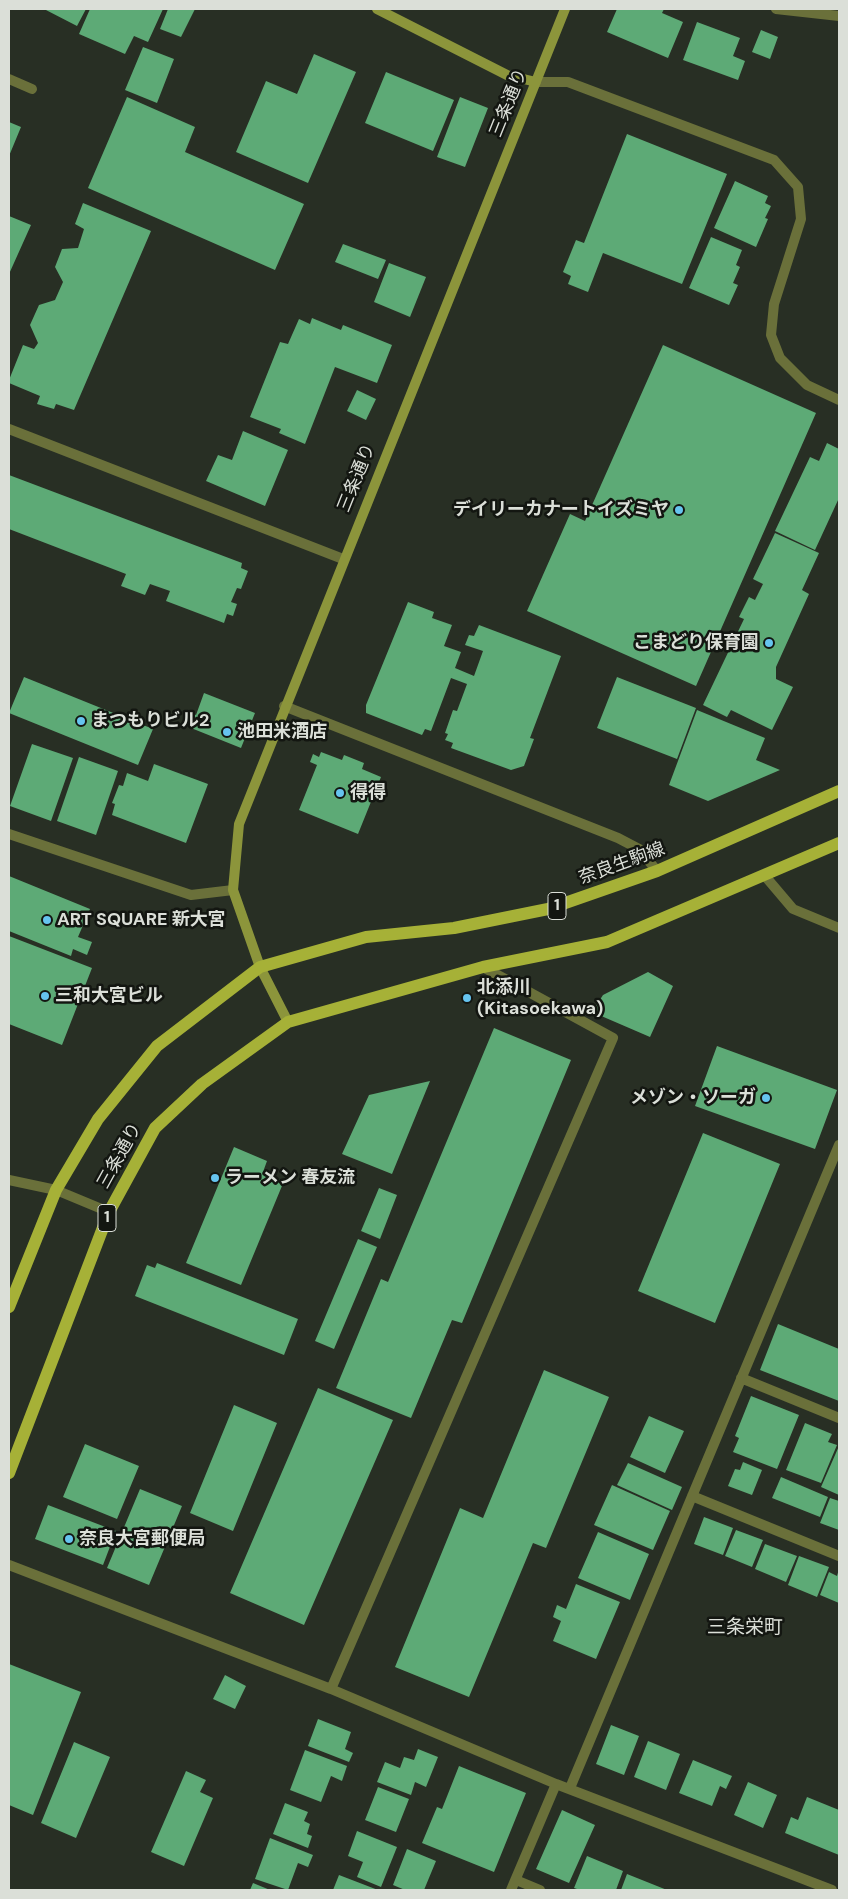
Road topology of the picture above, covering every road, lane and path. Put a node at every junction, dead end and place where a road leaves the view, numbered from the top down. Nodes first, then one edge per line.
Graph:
1 (377, 9) edge
2 (565, 9) edge
3 (776, 9) edge
4 (839, 16) edge
5 (9, 80) edge
6 (536, 82) junction
7 (32, 89) dead end
8 (839, 400) edge
9 (9, 429) edge
10 (344, 559) junction
11 (284, 706) junction
12 (839, 791) edge
13 (9, 834) edge
14 (839, 843) edge
15 (657, 871) junction
16 (765, 876) junction
17 (233, 890) junction
18 (839, 928) edge
19 (260, 967) junction
20 (482, 967) junction
21 (288, 1022) junction
22 (839, 1145) edge
23 (9, 1180) edge
24 (56, 1190) junction
25 (110, 1212) junction
26 (9, 1307) edge
27 (741, 1378) junction
28 (839, 1418) edge
29 (9, 1473) edge
30 (692, 1496) junction
31 (839, 1556) edge
32 (9, 1565) edge
33 (331, 1689) junction
34 (556, 1784) junction
35 (570, 1788) junction
36 (514, 1885) edge
37 (540, 1890) edge
38 (832, 1890) edge

1 - 6 street
2 - 6 street, 三条通り
3 - 4 street
5 - 7 street
6 - 8 street
6 - 10 street, 三条通り
9 - 10 street
10 - 11 street, 三条通り
11 - 15 street
11 - 17 street, 三条通り
12 - 15 main road, 奈良生駒線 / 1
13 - 17 street
14 - 16 main road, 1
15 - 19 main road, 奈良生駒線 / 1
16 - 18 street
16 - 20 main road, 1
17 - 19 street, 三条通り
19 - 21 street, 三条通り
19 - 24 main road, 三条通り / 1
20 - 21 main road, 1
20 - 33 street
21 - 25 main road, 三条通り / 1
22 - 27 street
23 - 24 street
24 - 25 street
24 - 26 main road, 三条通り / 1
25 - 29 main road, 三条通り / 1
27 - 28 street
27 - 30 street
30 - 31 street
30 - 35 street
32 - 33 street
33 - 34 street
34 - 35 street
34 - 36 street
35 - 38 street
36 - 37 street

